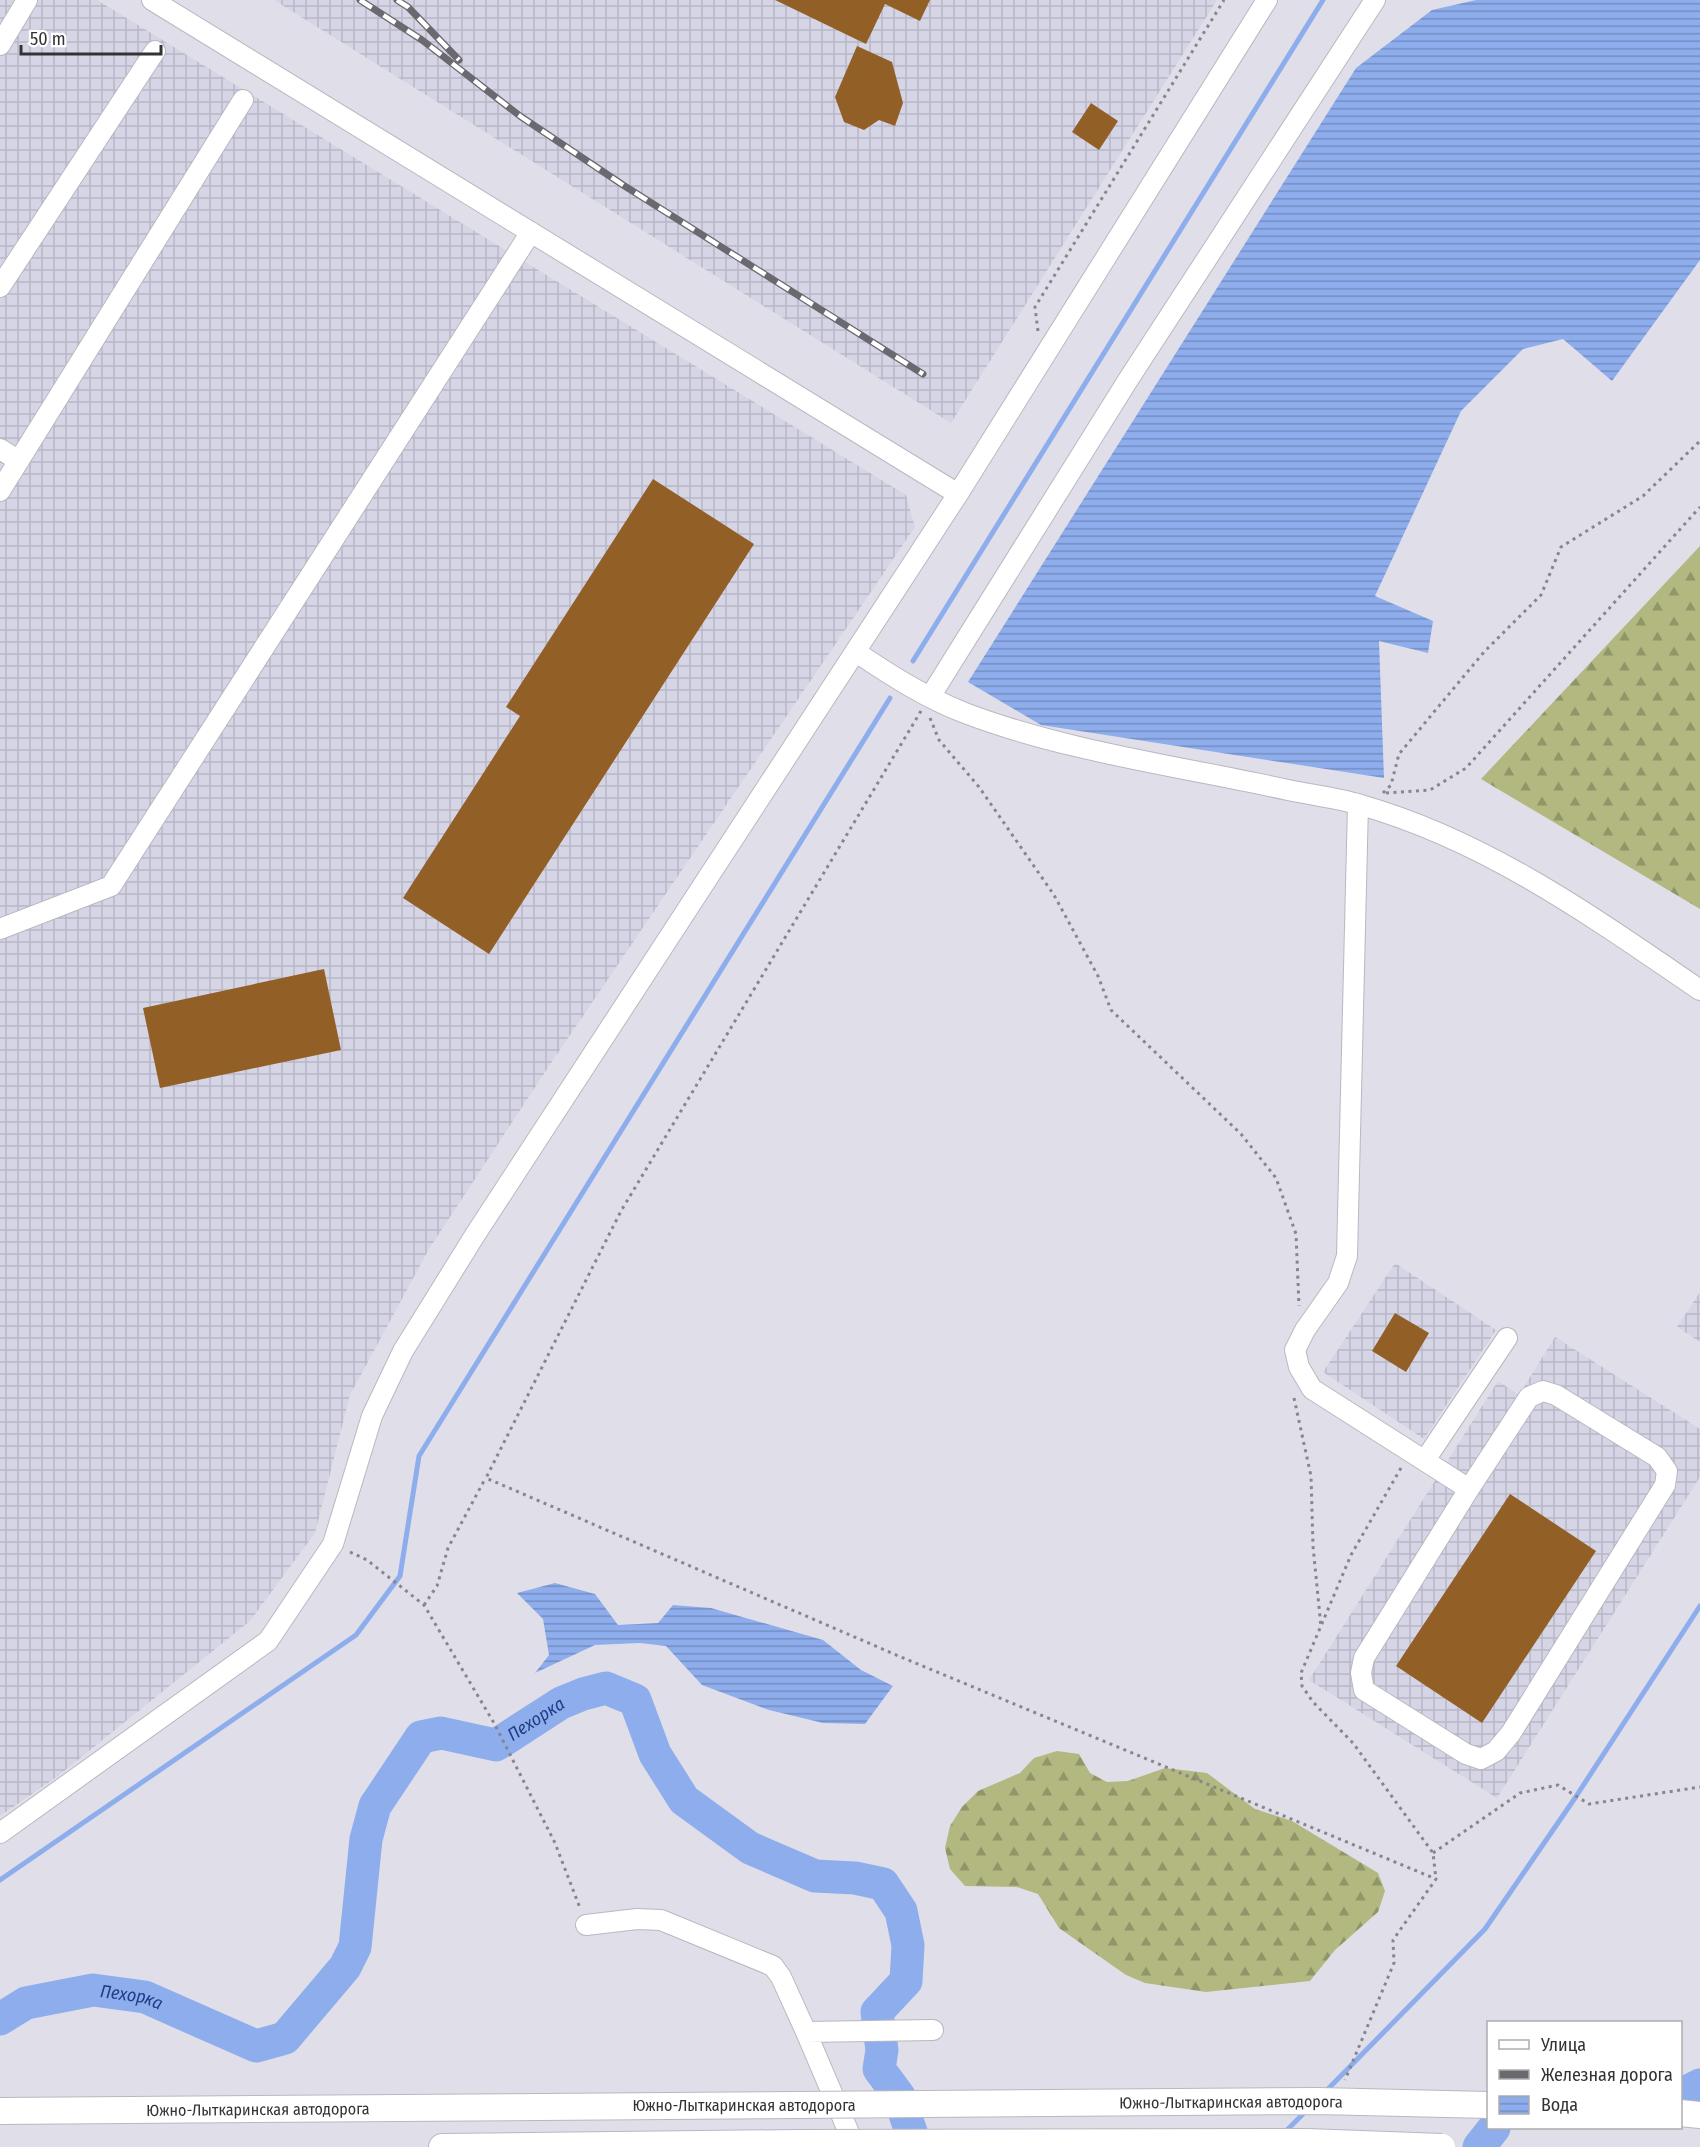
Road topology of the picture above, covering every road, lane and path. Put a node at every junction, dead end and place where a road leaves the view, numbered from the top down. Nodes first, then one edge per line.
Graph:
1 (27, 0) edge
2 (152, 0) edge
3 (1224, 0) edge
4 (1267, 0) edge
5 (1375, 0) edge
6 (0, 45) edge
7 (155, 51) dead end
8 (243, 100) dead end
9 (531, 232) junction
10 (0, 287) edge
11 (1040, 341) dead end
12 (1700, 441) edge
13 (0, 449) edge
14 (19, 461) junction
15 (0, 491) edge
16 (958, 494) junction
17 (1700, 507) edge
18 (856, 652) junction
19 (927, 701) junction
20 (1358, 804) junction
21 (0, 929) edge
22 (1700, 990) edge
23 (1299, 1308) dead end
24 (1507, 1338) dead end
25 (1291, 1392) dead end
26 (1425, 1460) junction
27 (486, 1478) junction
28 (1469, 1489) junction
29 (368, 1560) dead end
30 (423, 1605) junction
31 (1321, 1628) dead end
32 (1700, 1787) edge
33 (0, 1833) edge
34 (1432, 1853) dead end
35 (586, 1924) joint
36 (933, 2030) dead end
37 (806, 2032) junction
38 (1344, 2082) dead end
39 (1487, 2104) edge
40 (0, 2111) edge
41 (1682, 2113) edge
42 (1700, 2115) edge
43 (442, 2147) edge
44 (855, 2147) edge
45 (1442, 2147) edge

1 - 6 street
2 - 9 street
3 - 11 path
4 - 16 street
5 - 19 street
7 - 10 street
8 - 14 street
9 - 16 street
9 - 21 street
12 - 17 path
13 - 14 street
14 - 15 street
16 - 18 street
18 - 19 street
18 - 33 street
19 - 20 street
19 - 23 path
19 - 27 path
20 - 22 street
20 - 26 street
24 - 26 street
25 - 31 path
26 - 28 street
27 - 30 path
27 - 38 path
28 - 28 street
29 - 30 path
30 - 35 path
32 - 34 path
35 - 37 street
36 - 37 street
37 - 44 street
39 - 40 main road, Южно-Лыткаринская автодорога, bridge
41 - 42 main road
43 - 45 main road, bridge

